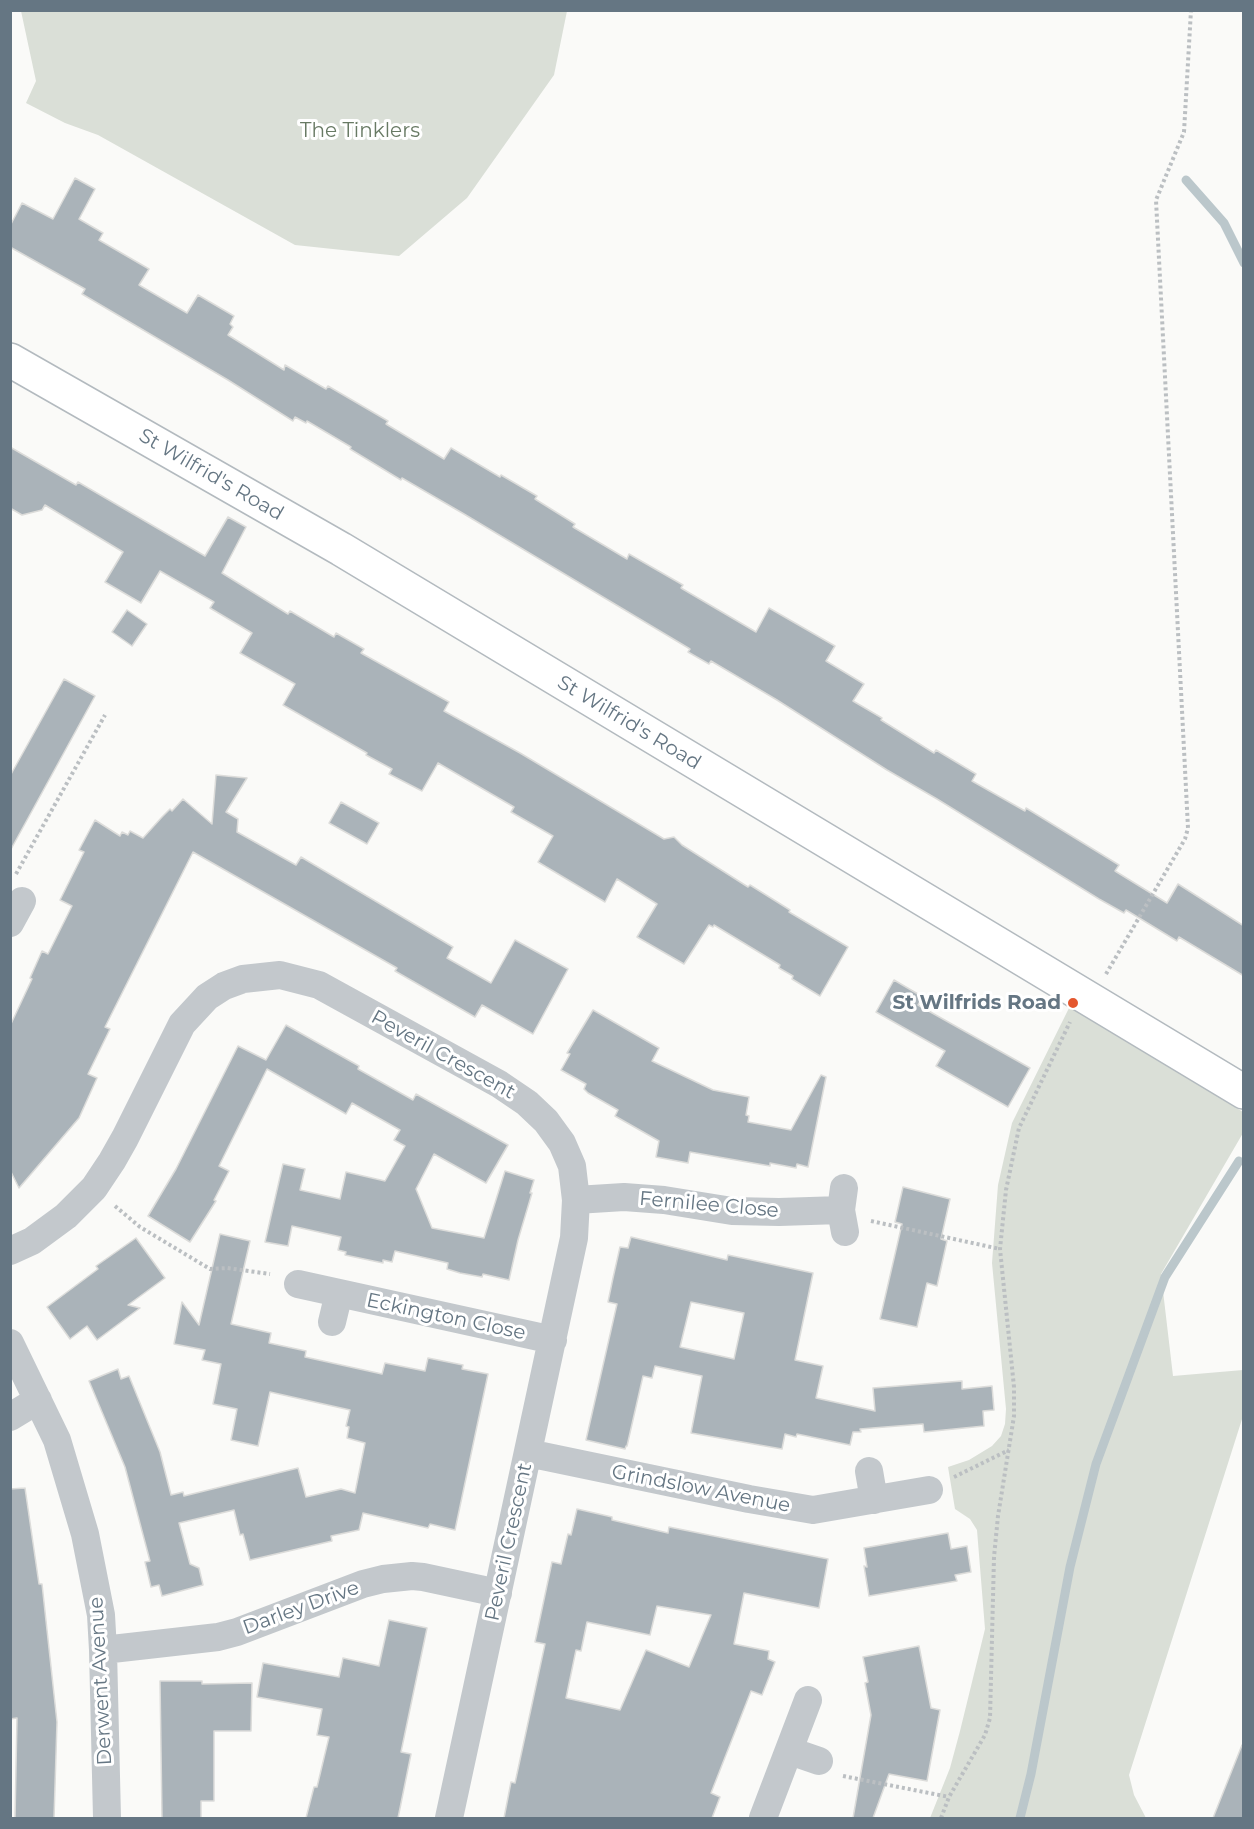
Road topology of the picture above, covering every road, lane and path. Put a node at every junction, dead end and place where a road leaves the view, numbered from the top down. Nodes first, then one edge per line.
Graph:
1 (1191, 10) edge
2 (11, 362) edge
3 (105, 715) dead end
4 (14, 913) edge
5 (1086, 997) junction
6 (1244, 1092) edge
7 (94, 1188) junction
8 (576, 1200) junction
9 (843, 1211) joint
10 (1000, 1249) junction
11 (10, 1251) edge
12 (298, 1284) joint
13 (339, 1293) junction
14 (332, 1322) dead end
15 (553, 1340) junction
16 (10, 1343) edge
17 (38, 1400) junction
18 (10, 1417) edge
19 (1010, 1449) junction
20 (528, 1453) junction
21 (869, 1471) dead end
22 (929, 1490) joint
23 (874, 1500) junction
24 (498, 1593) junction
25 (104, 1650) junction
26 (808, 1700) dead end
27 (790, 1751) junction
28 (819, 1761) joint
29 (949, 1797) junction
30 (107, 1818) edge
31 (449, 1818) edge
32 (763, 1818) edge
33 (940, 1818) edge

1 - 5 path
2 - 5 street, St Wilfrid's Road
3 - 4 path
5 - 6 street, St Wilfrid's Road
5 - 10 path
7 - 8 street, Peveril Crescent
7 - 11 street, Peveril Crescent
7 - 12 path
8 - 9 street, Fernilee Close
8 - 15 street, Peveril Crescent
9 - 10 path
10 - 19 path
12 - 13 street, Eckington Close
13 - 14 street, Eckington Close
13 - 15 street, Eckington Close
15 - 20 street, Peveril Crescent
16 - 17 street, Derwent Avenue
17 - 18 street
17 - 25 street, Derwent Avenue
19 - 22 path
19 - 29 path
20 - 23 street, Grindslow Avenue
20 - 24 street, Peveril Crescent
21 - 23 street
22 - 23 street, Grindslow Avenue
24 - 25 street, Darley Drive
24 - 31 street, Peveril Crescent
25 - 30 street, Derwent Avenue
26 - 27 street
27 - 28 street
27 - 32 street
28 - 29 path
29 - 33 path

